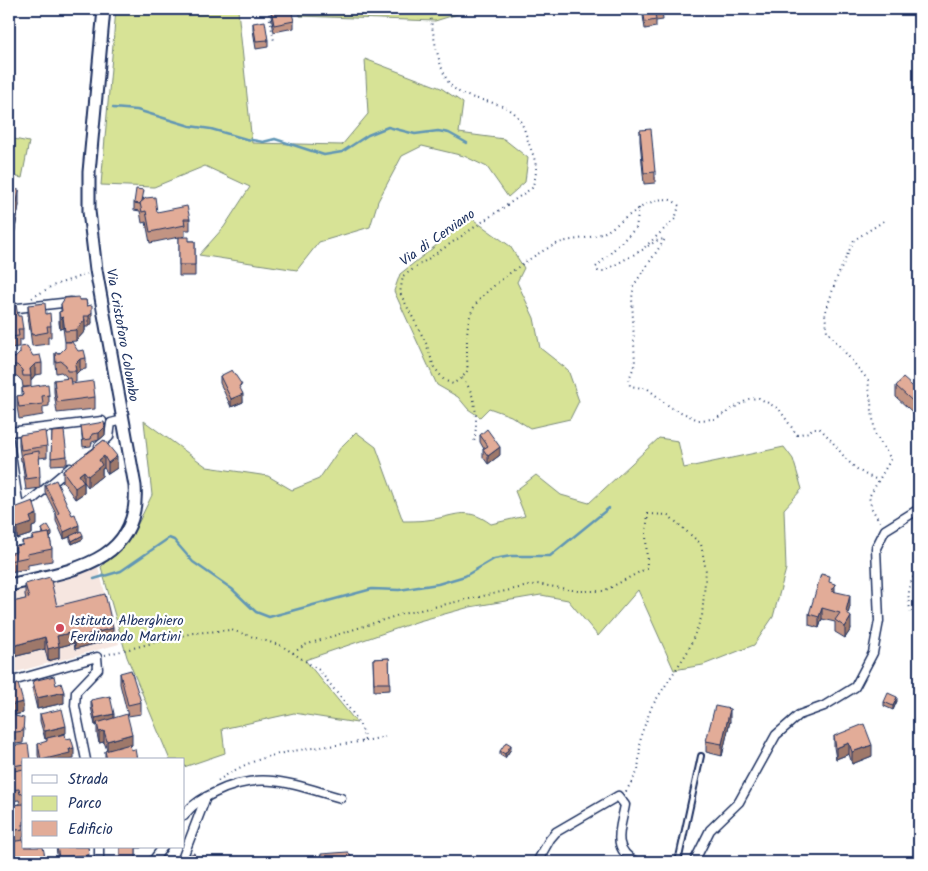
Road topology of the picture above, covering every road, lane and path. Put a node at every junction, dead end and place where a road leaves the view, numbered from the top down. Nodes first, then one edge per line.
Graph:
1 (104, 9) edge
2 (268, 9) edge
3 (429, 9) edge
4 (274, 41) dead end
5 (639, 208) junction
6 (884, 222) dead end
7 (644, 248) junction
8 (83, 275) dead end
9 (77, 302) edge
10 (24, 308) junction
11 (9, 309) edge
12 (462, 378) junction
13 (123, 420) junction
14 (102, 421) edge
15 (9, 432) edge
16 (9, 441) edge
17 (474, 442) dead end
18 (95, 448) edge
19 (78, 462) edge
20 (879, 480) junction
21 (18, 508) junction
22 (919, 509) edge
23 (9, 512) edge
24 (886, 530) junction
25 (919, 564) edge
26 (9, 584) edge
27 (911, 612) dead end
28 (293, 653) junction
29 (97, 657) junction
30 (9, 682) edge
31 (385, 737) dead end
32 (365, 741) junction
33 (702, 756) dead end
34 (86, 758) edge
35 (206, 798) junction
36 (341, 798) dead end
37 (622, 799) junction
38 (185, 815) edge
39 (99, 848) edge
40 (162, 848) edge
41 (99, 862) edge
42 (152, 862) edge
43 (181, 862) edge
44 (537, 862) edge
45 (636, 862) edge
46 (678, 862) edge
47 (694, 862) edge

1 - 13 main road, Via Cristoforo Colombo
2 - 4 path
3 - 12 path, Via di Cerviano
5 - 7 path
5 - 7 path
5 - 12 path
6 - 20 path
7 - 20 path
8 - 10 path
9 - 10 street
10 - 11 street
12 - 17 path
13 - 18 street
13 - 26 main road, Via Cristoforo Colombo
14 - 15 street
16 - 21 street
19 - 21 street
20 - 24 path
21 - 23 street
22 - 24 street
24 - 47 street
25 - 27 path
28 - 29 path
28 - 32 path
28 - 37 path
29 - 30 street
29 - 34 street
31 - 32 path
32 - 35 path
33 - 46 lane
35 - 36 street
35 - 38 street
35 - 43 street
37 - 44 street
37 - 45 street
39 - 41 street
40 - 42 street

